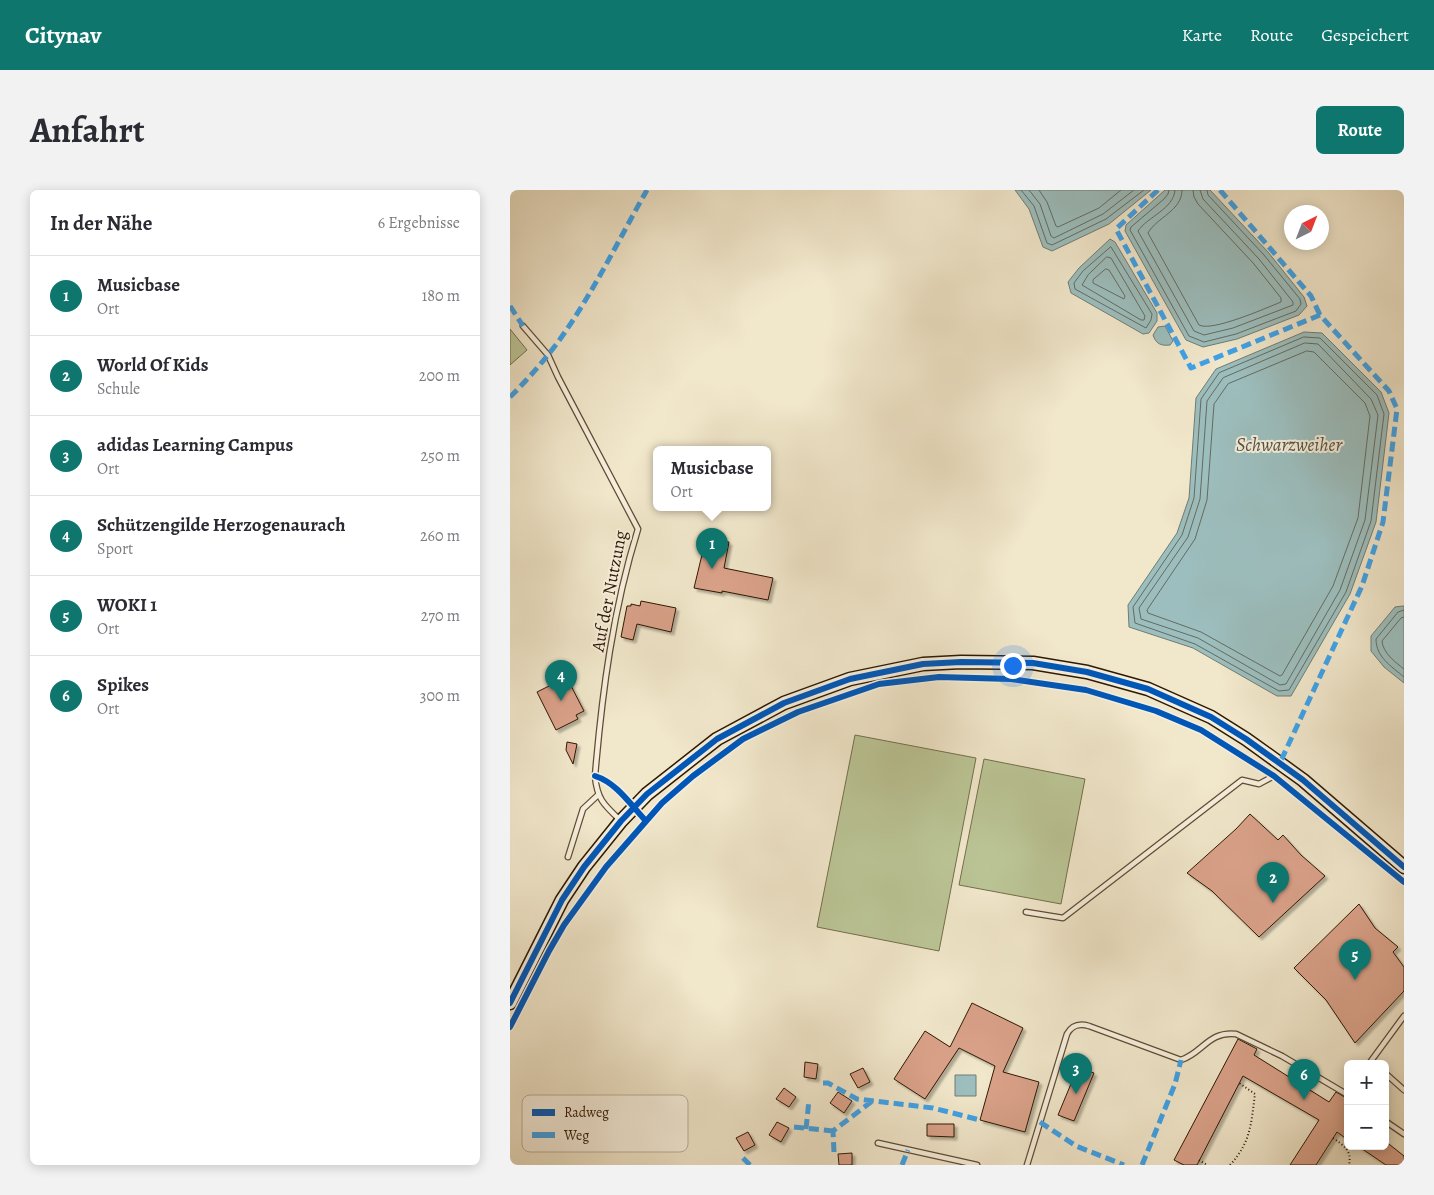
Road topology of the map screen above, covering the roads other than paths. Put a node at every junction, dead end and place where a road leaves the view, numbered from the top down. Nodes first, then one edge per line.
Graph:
1 (523, 326) dead end
2 (1274, 776) dead end
3 (598, 795) junction
4 (621, 821) junction
5 (568, 857) dead end
6 (1404, 866) edge
7 (1026, 912) dead end
8 (510, 1003) edge
9 (1404, 1016) edge
10 (1372, 1060) edge
11 (1389, 1077) edge
12 (1404, 1090) edge
13 (1344, 1093) edge
14 (1389, 1124) edge
15 (1404, 1134) edge
16 (878, 1144) dead end
17 (977, 1165) edge
18 (1027, 1165) edge

1 - 3 lane, Auf der Nutzung
2 - 7 lane
3 - 4 lane
3 - 5 lane
4 - 6 street
4 - 8 street
9 - 10 lane
11 - 12 lane
13 - 18 lane
14 - 15 lane
16 - 17 lane

